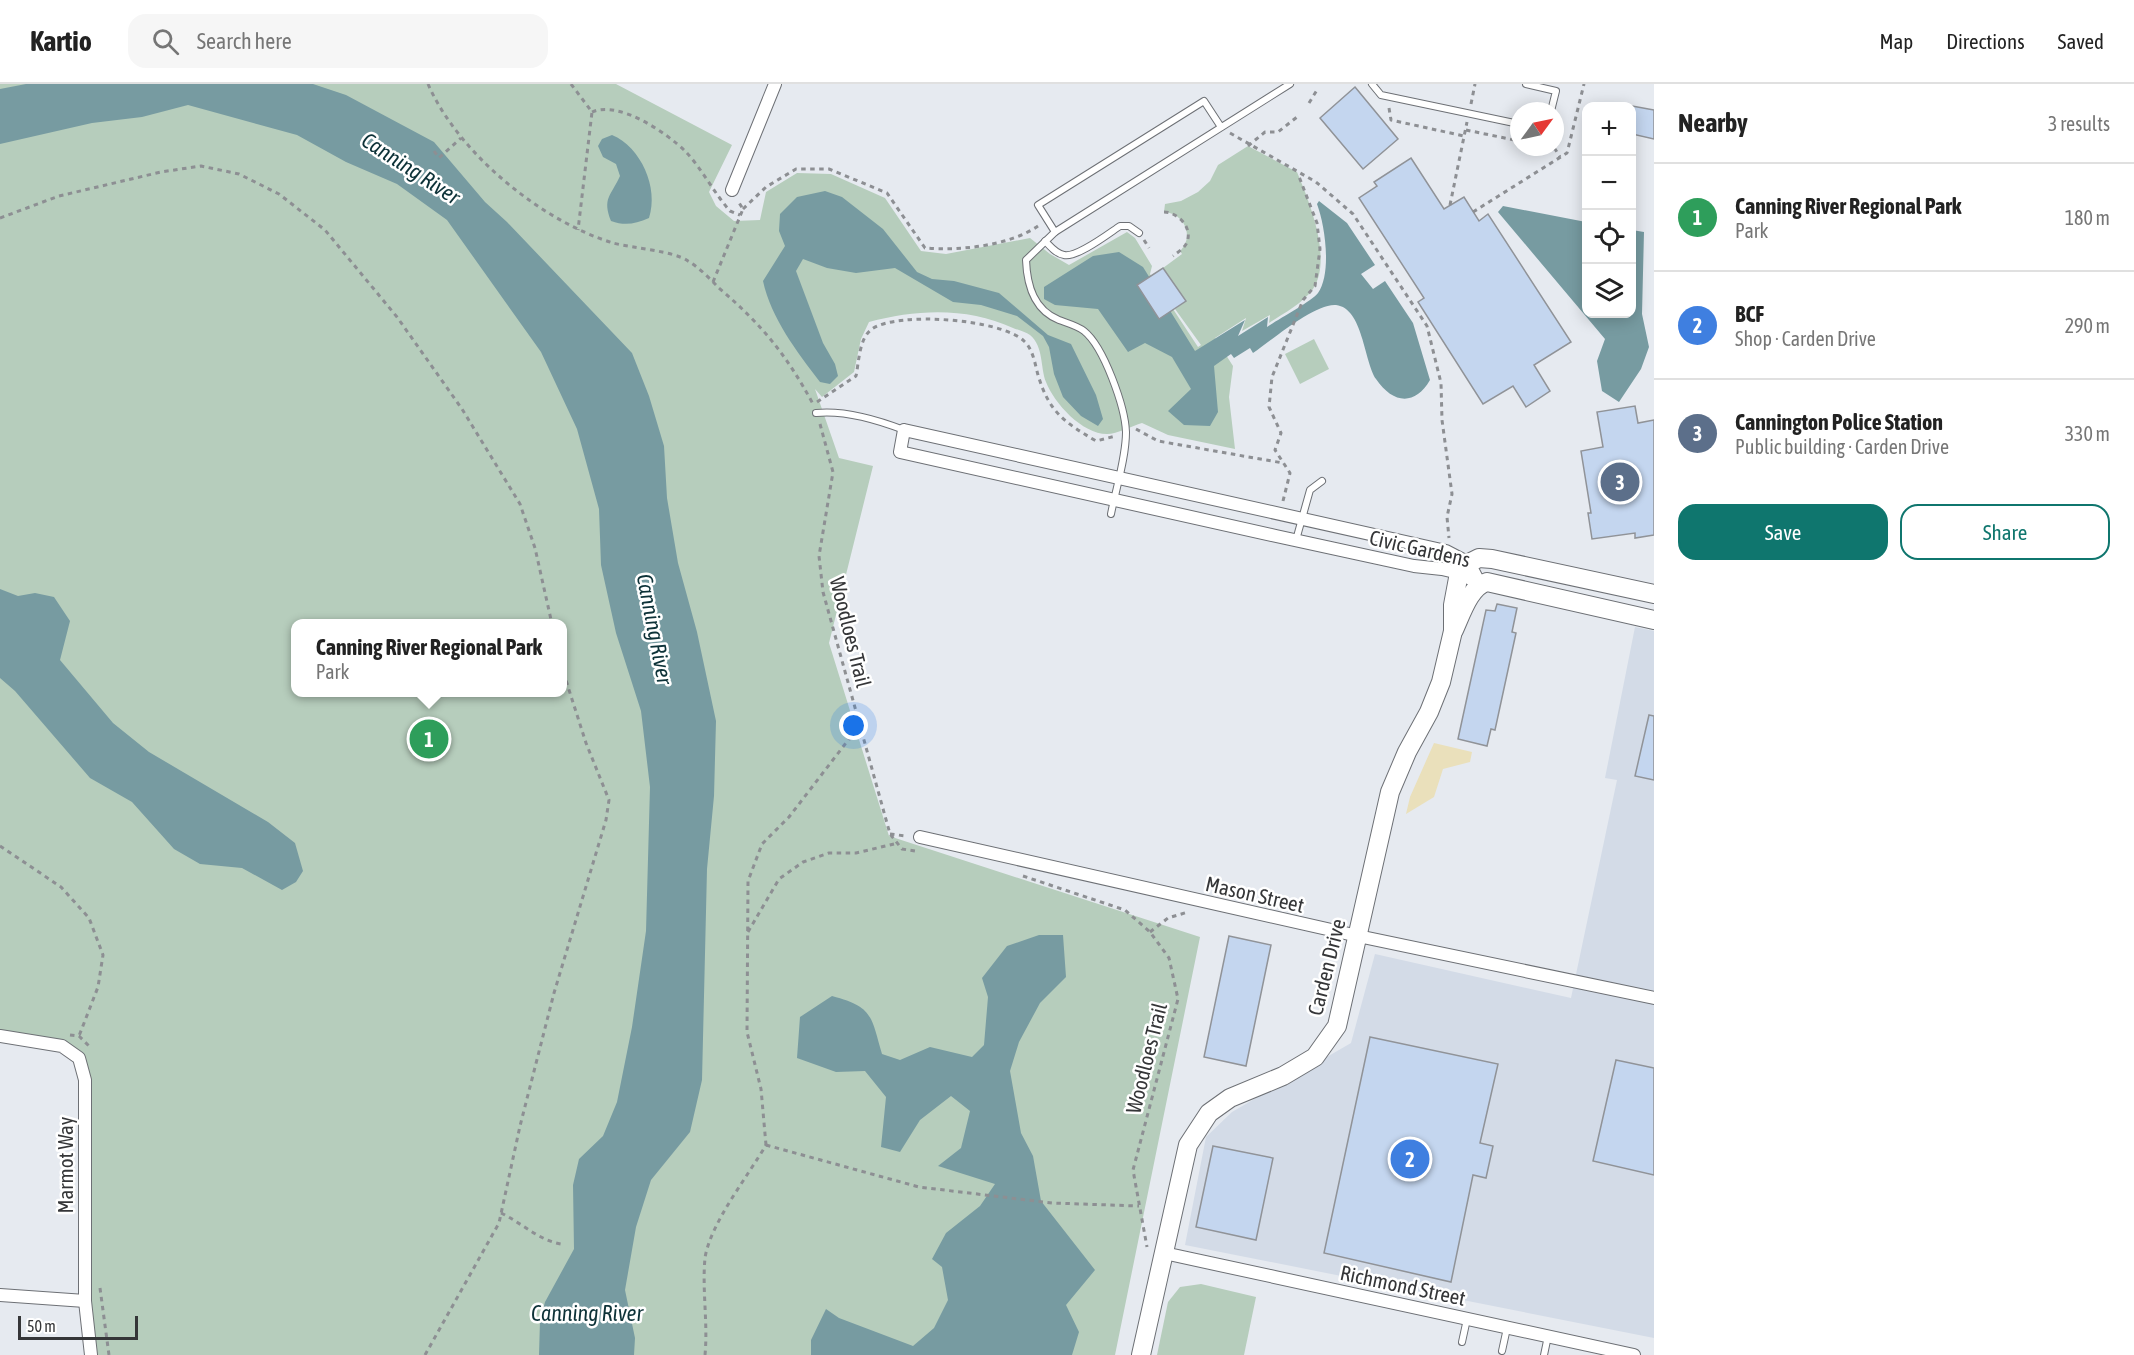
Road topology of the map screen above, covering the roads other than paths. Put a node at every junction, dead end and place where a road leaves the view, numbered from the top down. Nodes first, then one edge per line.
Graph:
1 (775, 84) edge
2 (1290, 84) edge
3 (1372, 84) edge
4 (1526, 84) edge
5 (1557, 87) edge
6 (1553, 102) edge
7 (1510, 122) edge
8 (1221, 127) junction
9 (732, 190) road end
10 (1055, 232) junction
11 (1139, 233) dead end
12 (1045, 241) junction
13 (816, 413) road end
14 (904, 430) junction
15 (1118, 477) junction
16 (1322, 481) dead end
17 (1113, 500) junction
18 (1110, 514) dead end
19 (1301, 518) junction
20 (1296, 540) junction
21 (1464, 568) junction
22 (1480, 584) junction
23 (1621, 586) junction
24 (1654, 594) edge
25 (1616, 612) junction
26 (1654, 620) edge
27 (1453, 631) junction
28 (920, 837) dead end
29 (1358, 936) junction
30 (1654, 998) edge
31 (0, 1036) edge
32 (1156, 1255) junction
33 (0, 1295) edge
34 (85, 1301) junction
35 (1467, 1319) junction
36 (1507, 1328) junction
37 (1548, 1336) junction
38 (1462, 1342) dead end
39 (1502, 1351) dead end
40 (91, 1355) edge
41 (1141, 1355) edge
42 (1544, 1355) edge
43 (1634, 1355) edge

1 - 9 street
2 - 8 lane
3 - 7 lane
4 - 5 lane
5 - 6 lane
8 - 10 lane
8 - 10 lane
10 - 12 lane
11 - 12 lane
12 - 15 lane
13 - 14 lane
14 - 15 street, Civic Gardens
14 - 17 street, Civic Gardens
15 - 17 lane
15 - 19 street, Civic Gardens
16 - 19 lane
17 - 18 lane
17 - 20 street, Civic Gardens
19 - 20 lane
19 - 21 street, Civic Gardens
20 - 21 street, Civic Gardens
21 - 22 street, Civic Gardens
21 - 23 street
21 - 27 street, Carden Drive
22 - 25 street
22 - 27 street, Carden Drive
23 - 24 street
23 - 25 street
25 - 26 street
27 - 29 street, Carden Drive
28 - 29 street, Mason Street
29 - 30 street, Mason Street
29 - 32 street, Carden Drive
31 - 34 street, Marmot Way
32 - 35 street, Richmond Street
32 - 41 street, Carden Drive
33 - 34 street
34 - 40 street, Marmot Way
35 - 36 street, Richmond Street
35 - 38 lane
36 - 37 street, Richmond Street
36 - 39 lane
37 - 42 lane
37 - 43 street, Richmond Street

